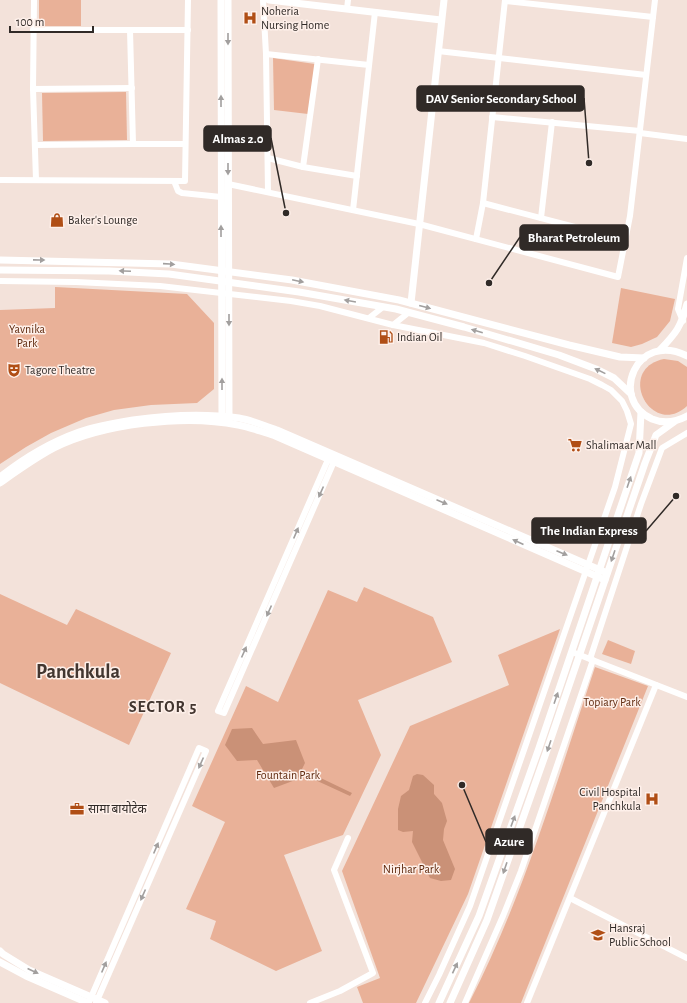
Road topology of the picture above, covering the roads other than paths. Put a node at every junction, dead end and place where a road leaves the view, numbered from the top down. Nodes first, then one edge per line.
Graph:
1 (34, 0) edge
2 (188, 0) edge
3 (221, 0) edge
4 (228, 0) edge
5 (263, 0) edge
6 (269, 0) edge
7 (348, 0) edge
8 (444, 0) edge
9 (505, 0) edge
10 (561, 0) edge
11 (655, 0) edge
12 (318, 2) edge
13 (560, 8) junction
14 (347, 9) junction
15 (375, 12) junction
16 (653, 17) junction
17 (441, 20) junction
18 (33, 30) junction
19 (130, 30) junction
20 (188, 30) junction
21 (438, 51) junction
22 (266, 54) junction
23 (498, 58) junction
24 (318, 59) junction
25 (369, 65) junction
26 (646, 75) junction
27 (132, 88) junction
28 (34, 90) junction
29 (492, 117) junction
30 (552, 122) junction
31 (640, 132) junction
32 (687, 139) edge
33 (133, 144) junction
34 (185, 144) junction
35 (35, 145) junction
36 (268, 158) junction
37 (303, 167) junction
38 (357, 176) junction
39 (0, 180) edge
40 (36, 180) junction
41 (174, 181) junction
42 (228, 184) junction
43 (268, 192) junction
44 (221, 197) junction
45 (483, 203) junction
46 (353, 210) junction
47 (541, 218) junction
48 (420, 224) junction
49 (476, 239) junction
50 (626, 240) junction
51 (687, 258) edge
52 (0, 260) edge
53 (0, 270) edge
54 (225, 271) junction
55 (0, 281) edge
56 (225, 281) junction
57 (225, 293) junction
58 (411, 303) junction
59 (687, 304) edge
60 (383, 307) junction
61 (408, 313) junction
62 (369, 318) junction
63 (683, 321) junction
64 (393, 325) junction
65 (660, 350) junction
66 (687, 356) edge
67 (644, 358) junction
68 (631, 394) junction
69 (641, 412) junction
70 (687, 416) edge
71 (225, 420) junction
72 (674, 422) junction
73 (687, 433) edge
74 (332, 457) junction
75 (0, 477) edge
76 (0, 483) edge
77 (612, 496) junction
78 (623, 499) junction
79 (588, 569) junction
80 (599, 570) junction
81 (607, 573) junction
82 (597, 577) junction
83 (605, 580) junction
84 (572, 652) junction
85 (579, 655) junction
86 (591, 660) junction
87 (656, 685) junction
88 (687, 697) edge
89 (224, 705) dead end
90 (348, 838) dead end
91 (570, 898) junction
92 (0, 951) edge
93 (687, 958) edge
94 (0, 962) edge
95 (94, 1002) edge
96 (310, 1003) edge
97 (425, 1003) edge
98 (439, 1003) edge
99 (450, 1003) edge
100 (465, 1003) edge
101 (527, 1003) edge

1 - 18 street
2 - 20 street
44 -> 3 street
4 -> 42 street
5 - 22 street
6 - 12 street
7 - 14 street
8 - 17 street
9 - 13 street
9 - 23 street
10 - 13 street
11 - 16 street
12 - 14 street
13 - 16 street
14 - 15 street
15 - 17 street
15 - 25 street
16 - 26 street
17 - 21 street
18 - 19 street
18 - 28 street
19 - 20 street
19 - 27 street
20 - 34 street
21 - 23 street
21 - 48 street
22 - 24 street
22 - 36 street
23 - 26 street
23 - 29 street
24 - 25 street
24 - 37 street
25 - 38 street
26 - 31 street
27 - 28 street
27 - 33 street
28 - 35 street
29 - 30 street
29 - 45 street
30 - 31 street
30 - 47 street
31 - 32 street
31 - 50 street
33 - 34 street
33 - 35 street
34 - 41 street
35 - 40 street
36 - 37 street
36 - 43 street
37 - 38 street
38 - 46 street
39 - 40 street
40 - 41 street
41 - 44 street
42 - 43 street
42 - 54 street
43 - 46 street
54 -> 44 street
45 - 47 street
45 - 49 street
46 - 48 street
47 - 50 street
48 - 49 street
48 - 58 street
49 - 50 street
51 - 63 street
52 -> 54 street
56 -> 53 street
54 - 56 street
54 -> 58 street
55 - 57 street
56 - 57 street
60 -> 56 street
57 - 62 street
57 - 71 street
58 -> 67 street
59 - 63 street
60 - 61 street
60 - 62 street
61 - 64 street
68 -> 61 street
62 - 64 street
63 - 65 street
64 - 77 street
65 - 66 street
65 - 67 street
67 - 68 street
68 - 69 street
69 - 72 street
78 -> 69 street
70 - 72 street
71 - 74 street
71 - 75 street
71 - 76 street
72 -> 81 street
73 - 86 street
74 - 79 street
74 - 89 street
77 - 78 street
77 - 79 street
78 - 80 street
79 - 80 street
79 - 82 street
79 - 97 street
80 - 81 street
80 - 82 street
81 - 83 street
82 - 83 street
82 - 84 street
83 - 85 street
84 - 85 street
98 -> 84 street
85 - 86 street
85 -> 99 street
86 - 87 street
86 - 100 street
87 - 88 street
87 - 91 street
90 - 96 street
91 - 93 street
91 - 101 street
92 -> 95 street
94 - 95 street
95 -> 95 street

